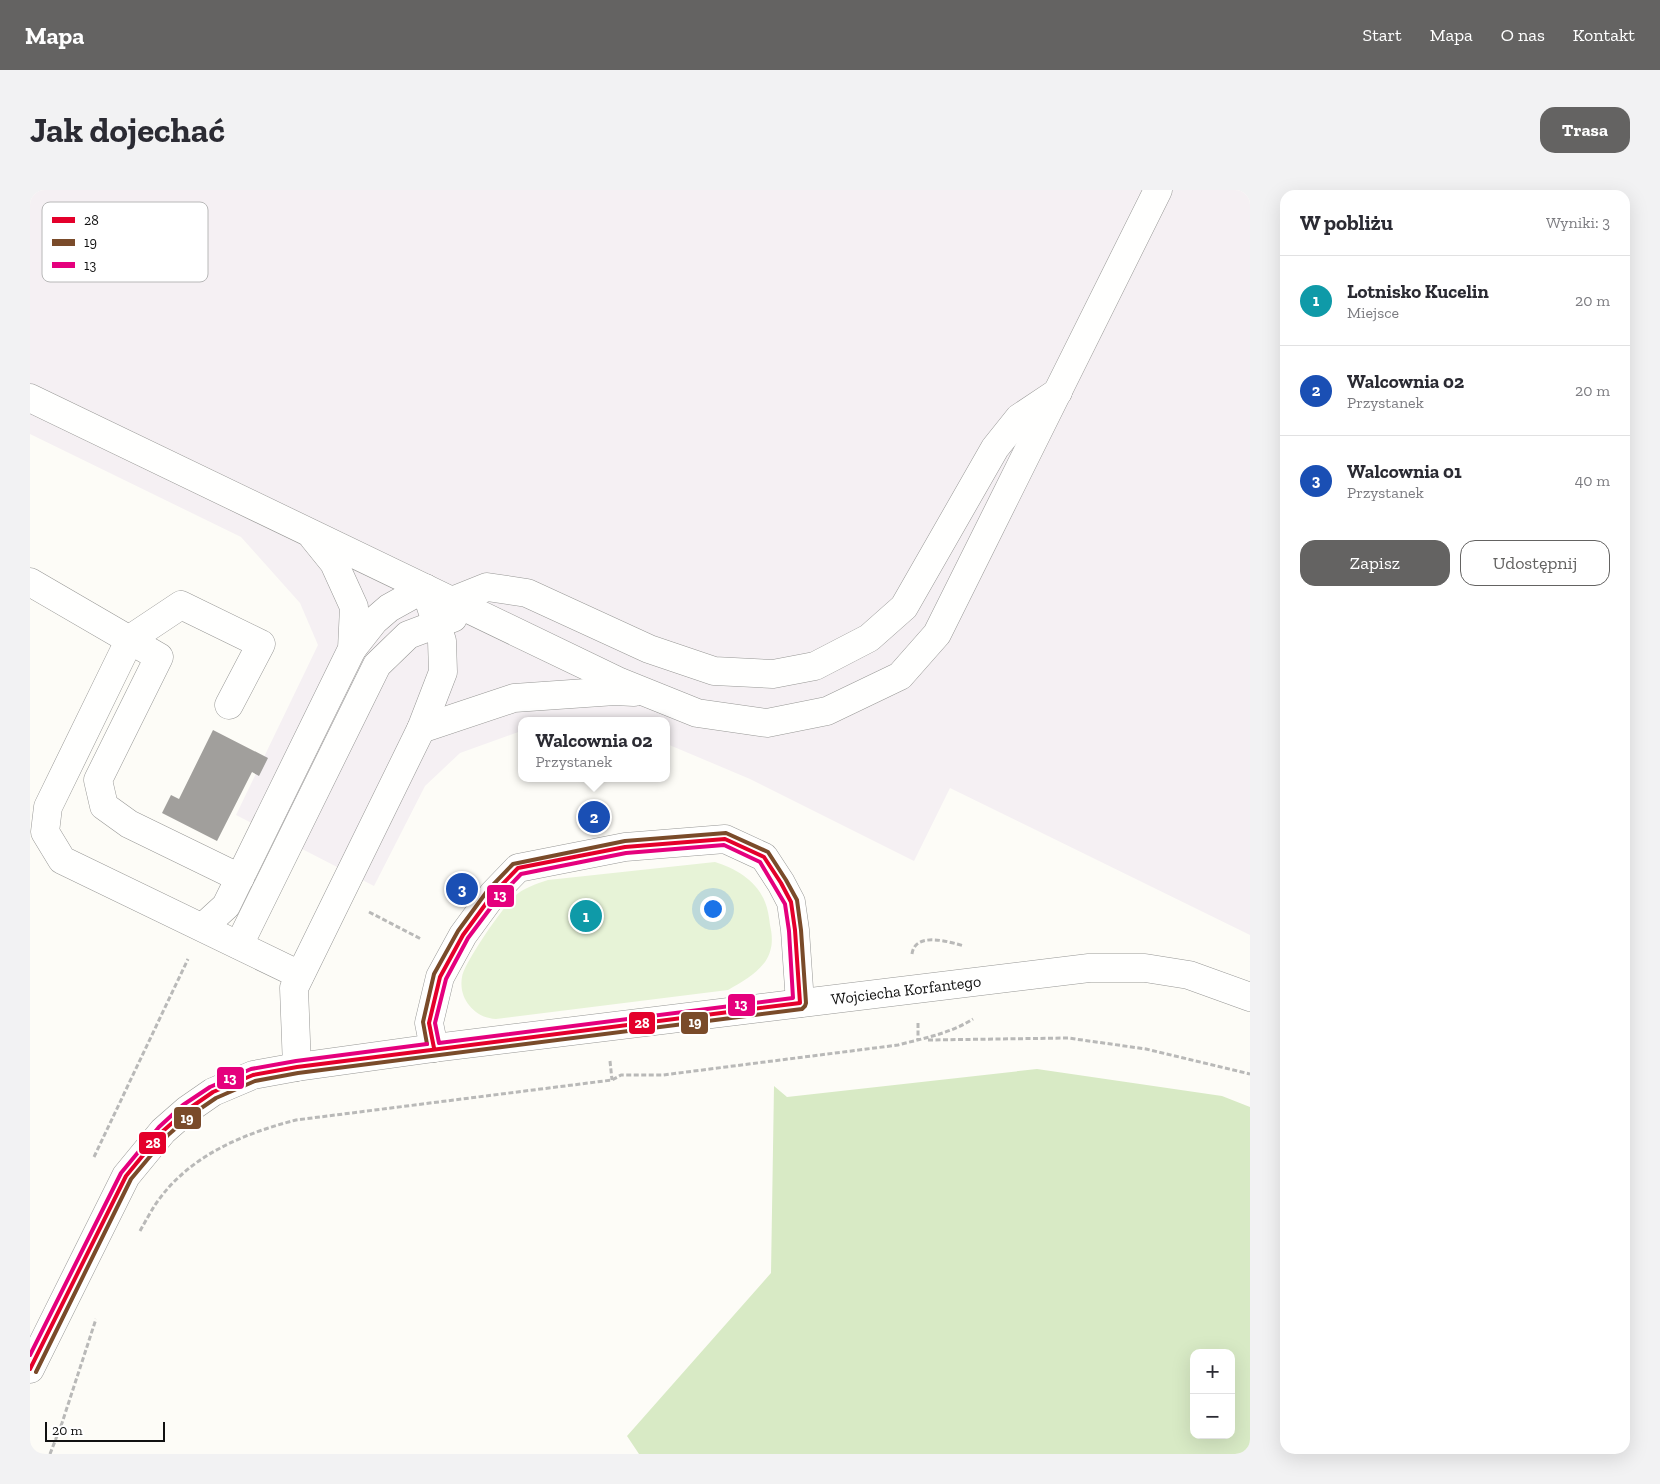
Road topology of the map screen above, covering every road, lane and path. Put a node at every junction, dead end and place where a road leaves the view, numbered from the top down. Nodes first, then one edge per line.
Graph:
1 (1158, 190) edge
2 (1059, 391) junction
3 (30, 398) edge
4 (309, 532) junction
5 (384, 568) junction
6 (30, 582) edge
7 (425, 588) junction
8 (462, 606) junction
9 (389, 608) junction
10 (436, 624) junction
11 (130, 639) junction
12 (352, 649) junction
13 (377, 665) junction
14 (651, 694) junction
15 (230, 705) dead end
16 (421, 730) junction
17 (240, 878) junction
18 (338, 896) junction
19 (203, 927) junction
20 (427, 942) dead end
21 (239, 945) junction
22 (300, 975) junction
23 (1250, 997) edge
24 (800, 1003) junction
25 (434, 1048) junction
26 (296, 1067) junction
27 (1250, 1074) edge
28 (93, 1160) dead end
29 (137, 1237) dead end
30 (99, 1311) dead end
31 (30, 1369) edge
32 (50, 1454) edge

1 - 2 street
2 - 8 street
2 - 14 street
3 - 4 street
4 - 5 street
4 - 12 street
5 - 7 street
5 - 9 street
6 - 11 street
7 - 8 street
7 - 9 street
7 - 10 street
8 - 10 street
8 - 14 street
9 - 12 street
9 - 13 street
10 - 13 street
10 - 16 street
11 - 15 street
11 - 17 street
11 - 19 street
12 - 17 street
13 - 21 street
14 - 16 street
16 - 18 street
17 - 19 street
18 - 20 path
18 - 22 street
19 - 21 street
19 - 28 path
21 - 22 street
22 - 26 street
23 - 24 street, Wojciecha Korfantego
24 - 25 street, Wojciecha Korfantego
24 - 25 street
25 - 26 street, Wojciecha Korfantego
26 - 31 street, Wojciecha Korfantego
27 - 29 path
30 - 32 path

